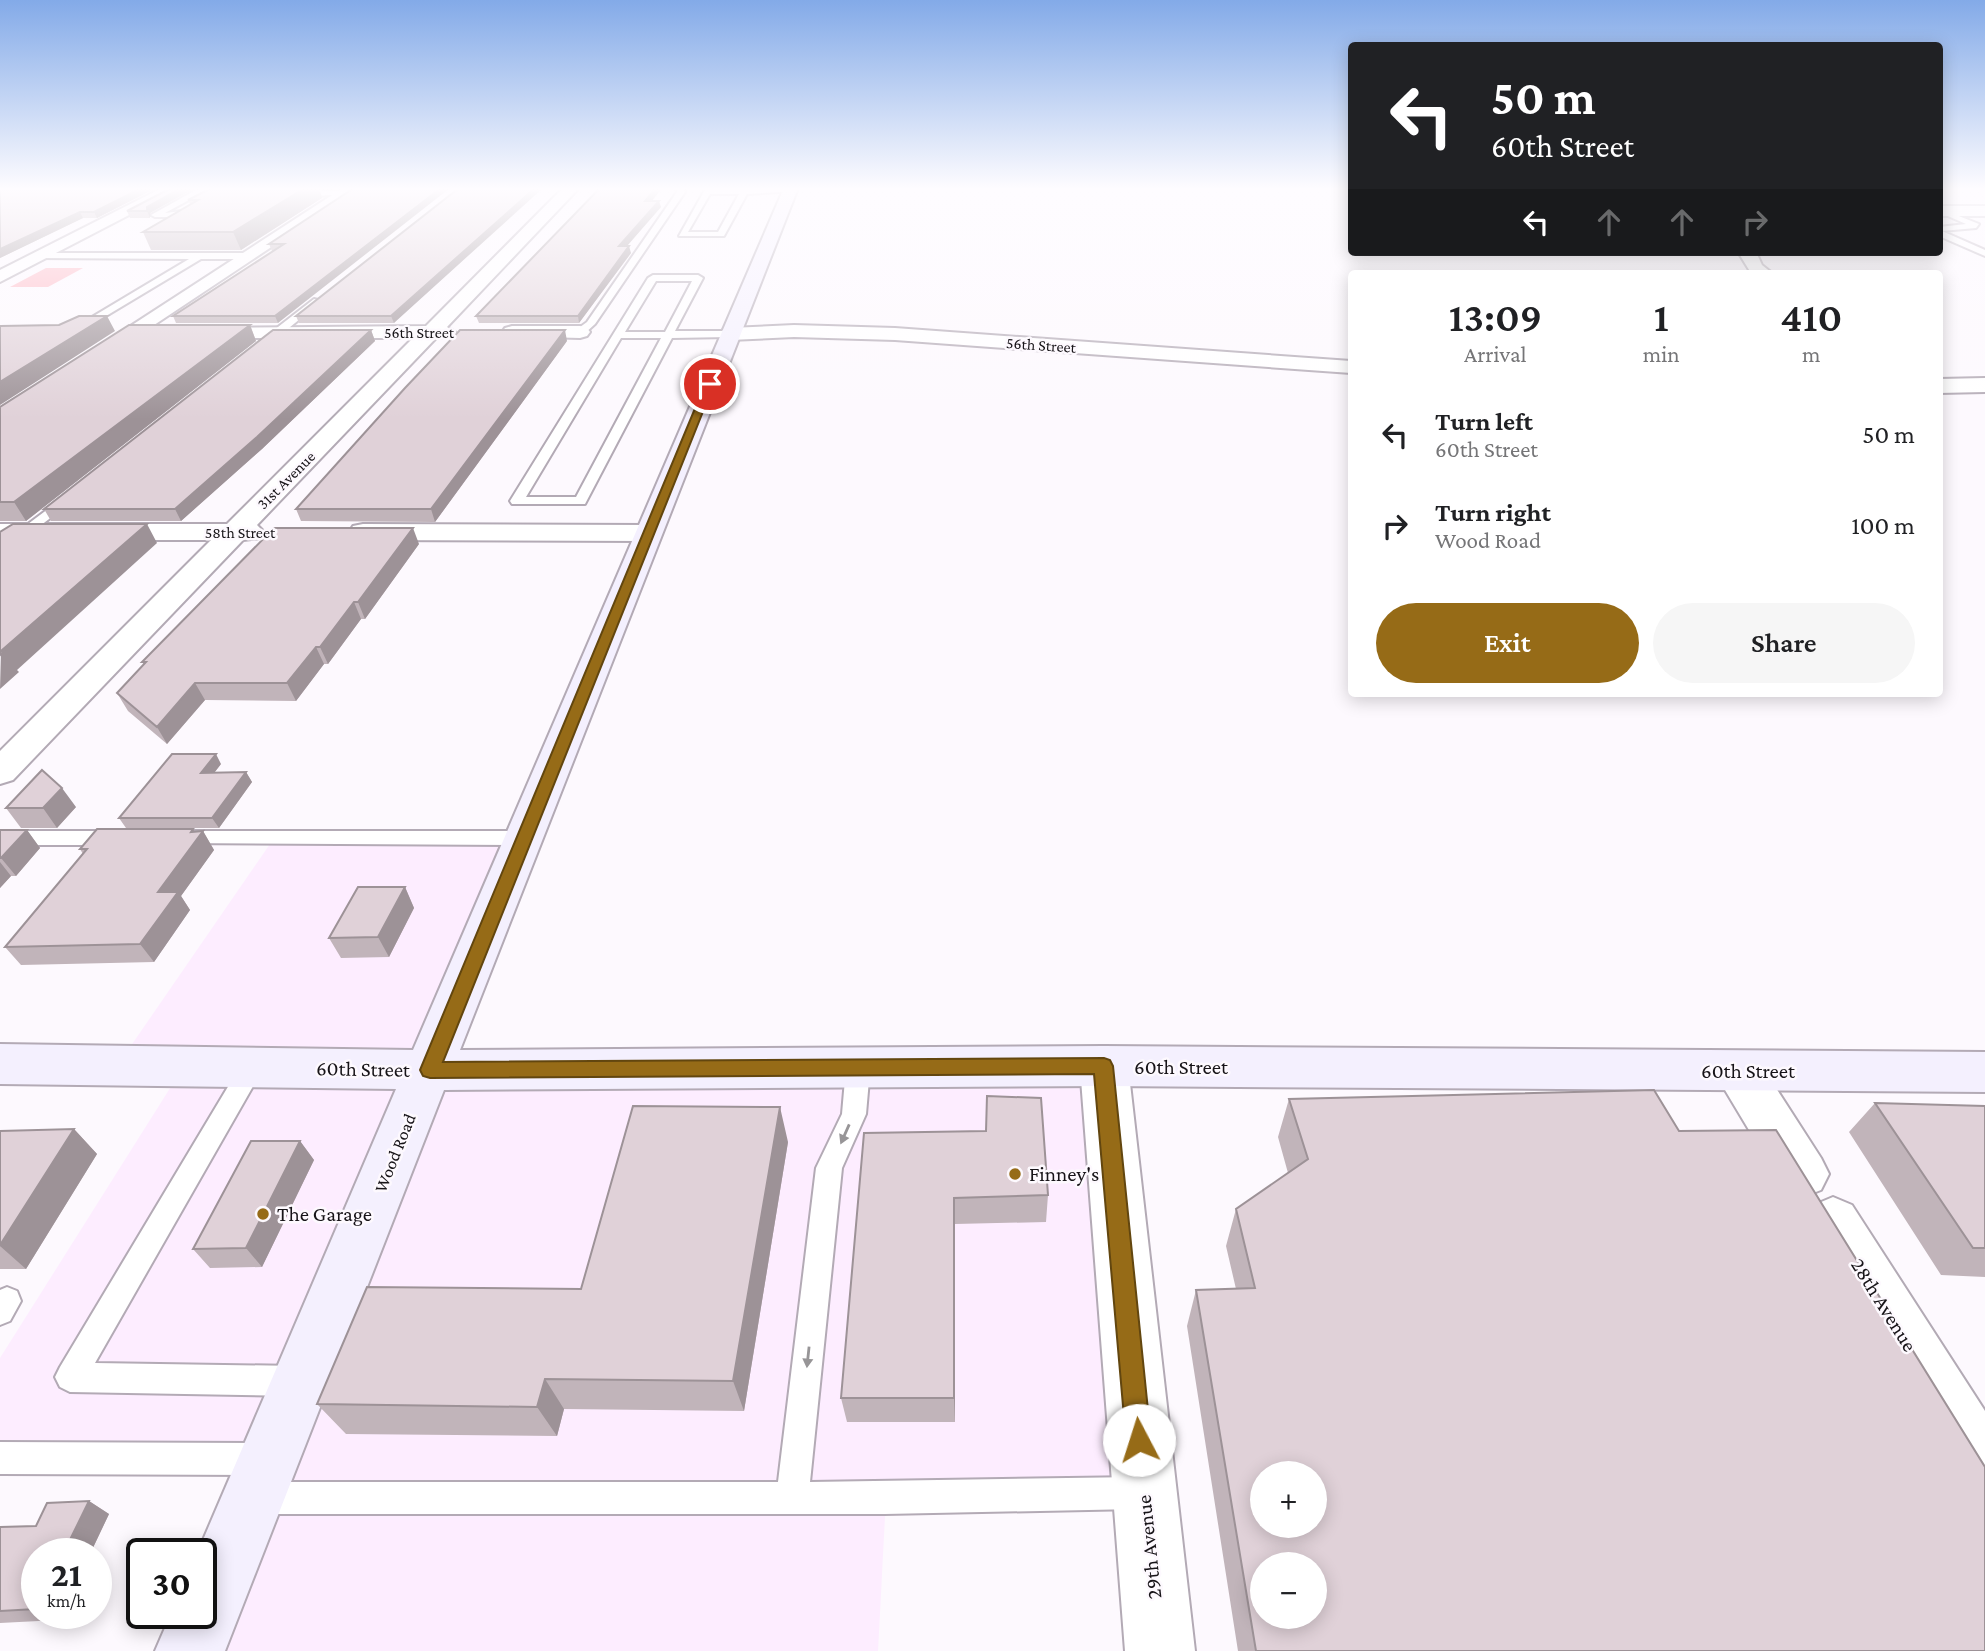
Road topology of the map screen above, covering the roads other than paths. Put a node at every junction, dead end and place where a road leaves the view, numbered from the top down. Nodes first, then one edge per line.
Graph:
1 (23, 265) edge
2 (185, 265) edge
3 (234, 265) edge
4 (497, 265) edge
5 (631, 265) edge
6 (759, 265) edge
7 (0, 277) edge
8 (332, 289) edge
9 (64, 330) edge
10 (278, 331) junction
11 (131, 332) junction
12 (432, 332) junction
13 (459, 332) edge
14 (486, 332) edge
15 (580, 332) joint
16 (730, 334) junction
17 (618, 335) junction
18 (665, 335) junction
19 (257, 348) edge
20 (87, 360) edge
21 (1348, 368) edge
22 (1943, 383) edge
23 (1985, 385) edge
24 (79, 490) edge
25 (13, 532) edge
26 (234, 532) junction
27 (275, 532) edge
28 (331, 532) edge
29 (648, 533) junction
30 (0, 552) edge
31 (0, 772) edge
32 (0, 838) edge
33 (138, 838) edge
34 (165, 838) edge
35 (524, 838) junction
36 (0, 1064) edge
37 (1104, 1066) junction
38 (252, 1068) junction
39 (858, 1068) junction
40 (430, 1070) junction
41 (1740, 1071) junction
42 (1985, 1072) edge
43 (301, 1381) junction
44 (0, 1458) edge
45 (269, 1460) junction
46 (1985, 1467) edge
47 (1144, 1493) junction
48 (253, 1498) junction
49 (792, 1498) junction
50 (190, 1651) edge
51 (1160, 1651) edge

1 - 7 street
2 - 9 lane
3 - 11 street
4 - 12 street, 31st Avenue
5 - 15 lane
6 - 16 street, Wood Road
8 - 10 lane
10 - 11 street, 56th Street
10 - 12 street, 56th Street
10 - 19 lane
11 - 20 street
12 - 13 street, 56th Street
12 - 26 street, 31st Avenue
14 - 15 street
16 - 18 lane
16 - 21 street, 56th Street
16 - 29 street, Wood Road
17 - 18 lane
17 - 18 lane
17 - 18 lane
22 - 23 street
24 - 25 lane
25 - 26 street, 58th Street
25 - 30 lane
26 - 27 street, 58th Street
26 - 31 street, 31st Avenue
28 - 29 street
29 - 35 street, Wood Road
32 - 33 lane
34 - 35 lane
35 - 40 street, Wood Road
36 - 38 street, 60th Street
37 - 39 street, 60th Street
37 - 41 street, 60th Street
37 - 47 street, 29th Avenue
38 - 40 street, 60th Street
38 - 43 lane
39 - 40 street, 60th Street
39 -> 49 lane
40 - 43 street, Wood Road
41 - 42 street, 60th Street
41 - 46 street, 28th Avenue
43 - 45 street, Wood Road
44 - 45 lane
45 - 48 street, Wood Road
47 - 49 lane
47 - 51 street, 29th Avenue
48 - 49 lane
48 - 50 street, Wood Road

